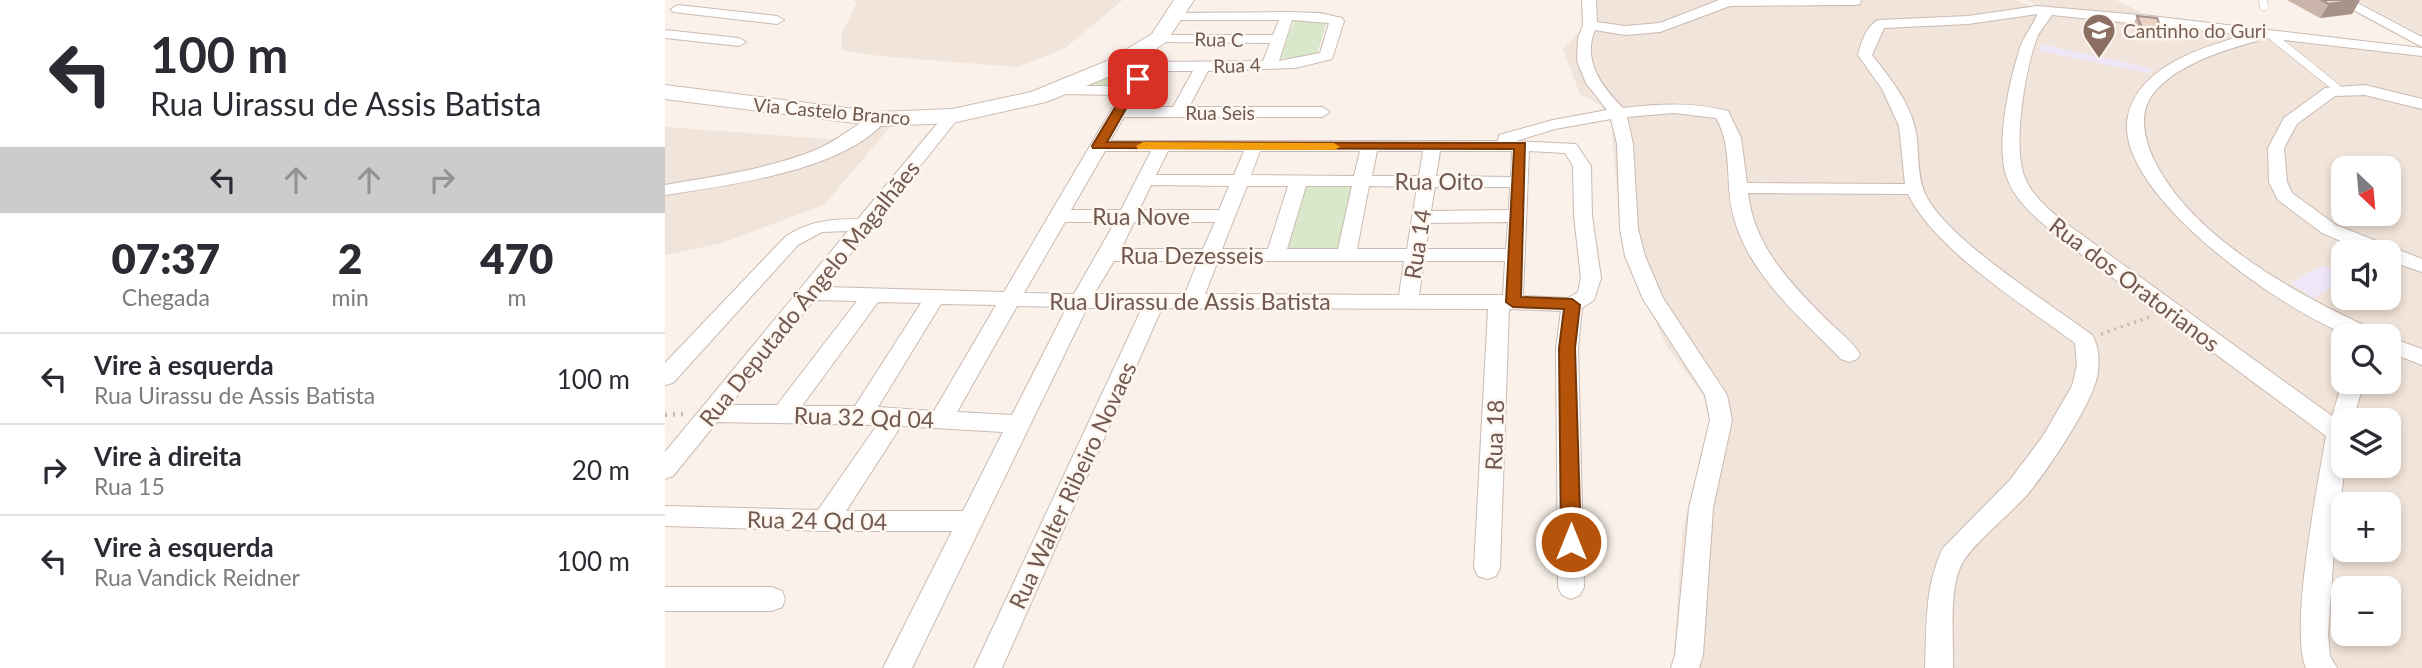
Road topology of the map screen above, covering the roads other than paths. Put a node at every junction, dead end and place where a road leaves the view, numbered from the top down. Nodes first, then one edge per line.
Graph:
1 (705, 0) edge
2 (1236, 0) edge
3 (1589, 0) edge
4 (2025, 0) edge
5 (2342, 0) edge
6 (2132, 5) dead end
7 (1179, 8) edge
8 (1864, 10) edge
9 (671, 11) edge
10 (2043, 11) junction
11 (1228, 16) junction
12 (1287, 16) junction
13 (777, 20) dead end
14 (2151, 20) junction
15 (1590, 25) junction
16 (665, 34) edge
17 (2268, 36) junction
18 (1279, 39) junction
19 (1155, 41) junction
20 (739, 42) dead end
21 (2422, 43) edge
22 (2422, 52) edge
23 (1271, 64) junction
24 (1145, 66) junction
25 (1203, 66) junction
26 (1061, 89) junction
27 (2338, 89) junction
28 (1131, 91) junction
29 (665, 92) edge
30 (2422, 104) edge
31 (1118, 112) junction
32 (1322, 112) dead end
33 (1618, 112) junction
34 (1178, 113) junction
35 (952, 116) junction
36 (879, 119) junction
37 (1098, 146) junction
38 (1162, 146) junction
39 (1254, 146) junction
40 (1432, 146) junction
41 (1488, 146) junction
42 (1521, 146) junction
43 (1369, 147) junction
44 (1146, 180) junction
45 (1240, 181) junction
46 (1360, 181) junction
47 (1426, 181) junction
48 (1298, 182) junction
49 (1518, 182) junction
50 (1737, 188) junction
51 (1914, 189) junction
52 (665, 190) edge
53 (1057, 216) junction
54 (1224, 216) junction
55 (1516, 216) junction
56 (1128, 217) junction
57 (1421, 217) junction
58 (865, 225) junction
59 (2355, 240) edge
60 (1276, 254) junction
61 (1346, 254) junction
62 (1108, 255) junction
63 (1210, 255) junction
64 (1415, 255) junction
65 (1514, 255) junction
66 (2401, 258) edge
67 (2422, 266) edge
68 (808, 293) junction
69 (872, 295) junction
70 (936, 296) junction
71 (1010, 299) junction
72 (1192, 300) junction
73 (1080, 301) junction
74 (1408, 301) junction
75 (1155, 302) junction
76 (1506, 302) junction
77 (1572, 305) junction
78 (2346, 324) edge
79 (2401, 349) edge
80 (1849, 354) dead end
81 (2422, 357) edge
82 (665, 377) edge
83 (710, 413) junction
84 (783, 414) junction
85 (861, 415) junction
86 (895, 417) junction
87 (941, 419) junction
88 (1018, 424) junction
89 (2331, 428) edge
90 (665, 469) edge
91 (2331, 478) edge
92 (665, 516) edge
93 (825, 521) junction
94 (968, 521) junction
95 (1487, 568) dead end
96 (1571, 587) dead end
97 (665, 599) edge
98 (772, 599) dead end
99 (897, 668) edge
100 (988, 668) edge
101 (1685, 668) edge
102 (1938, 668) edge
103 (2322, 668) edge

1 - 9 street
2 - 11 street
3 - 15 street
4 - 10 street
5 - 21 street
6 - 14 street
7 - 11 street
7 - 19 main road
8 - 10 street
8 - 15 street
8 - 51 street
9 - 13 street
10 - 14 street
10 - 89 street, Rua dos Oratorianos
11 - 12 street
12 - 18 street
12 - 23 street, Rua 4
14 - 17 street
15 - 33 street
16 - 20 street
17 - 22 street
17 - 27 lane
17 - 78 street
18 - 19 street, Rua C
18 - 23 street
19 - 24 street
19 - 26 main road, Via Castelo Branco
23 - 25 street, Rua 4
24 - 25 street, Rua 4
24 - 28 street
25 - 34 street
26 - 28 street
26 - 35 main road, Via Castelo Branco
27 - 30 street
27 - 59 street
28 - 31 street
29 - 36 main road, Via Castelo Branco
31 - 34 street, Rua Seis
31 - 37 street
32 - 34 street, Rua Seis
33 - 41 street
33 - 50 street
33 - 101 street
35 - 36 main road, Via Castelo Branco
35 - 58 street, Rua Deputado Ângelo Magalhães
36 - 52 street
37 - 38 street
37 - 53 street
38 - 39 street
38 - 44 street
39 - 43 street
39 - 45 street
40 - 41 street
40 - 43 street
40 - 47 street, Rua 14
41 - 42 street
42 - 49 street, Rua 18
42 - 77 street
43 - 46 street
44 - 45 street
44 - 56 street
45 - 48 street
45 - 54 street
46 - 47 street, Rua Oito
46 - 48 street, Rua Oito
46 - 61 street
47 - 49 street, Rua Oito
47 - 57 street, Rua 14
48 - 60 street
49 - 55 street, Rua 18
50 - 51 street
50 - 80 street
51 - 102 street
53 - 56 street, Rua Nove
53 - 71 street
54 - 56 street, Rua Nove
54 - 63 street
55 - 57 street
55 - 65 street, Rua 18
56 - 62 street
57 - 64 street, Rua 14
58 - 68 street, Rua Deputado Ângelo Magalhães
58 - 82 street
60 - 61 street, Rua Dezesseis
60 - 63 street, Rua Dezesseis
61 - 64 street
62 - 63 street, Rua Dezesseis
62 - 73 street
63 - 72 street
64 - 65 street
64 - 74 street, Rua 14
65 - 76 street, Rua 18
66 - 67 street
68 - 69 street, Rua Uirassu de Assis Batista
68 - 83 street, Rua Deputado Ângelo Magalhães
69 - 70 street, Rua Uirassu de Assis Batista
69 - 84 street
70 - 71 street, Rua Uirassu de Assis Batista
70 - 85 street
71 - 73 street, Rua Uirassu de Assis Batista
71 - 87 street
72 - 74 street, Rua Uirassu de Assis Batista
72 - 75 street, Rua Uirassu de Assis Batista
73 - 75 street, Rua Uirassu de Assis Batista
73 - 88 street
74 - 76 street, Rua Uirassu de Assis Batista
75 - 100 street, Rua Walter Ribeiro Novaes
76 - 77 street, Rua Uirassu de Assis Batista
76 - 95 street, Rua 18
77 - 96 street
79 - 81 street
83 - 84 street, Rua 32 Qd 04
83 - 90 street, Rua Deputado Ângelo Magalhães
84 - 85 street, Rua 32 Qd 04
85 - 86 street, Rua 32 Qd 04
86 - 87 street, Rua 32 Qd 04
86 - 93 street
87 - 88 street, Rua 32 Qd 04
88 - 94 street
91 - 103 street
92 - 93 street, Rua 24 Qd 04
93 - 94 street, Rua 24 Qd 04
94 - 99 street
97 - 98 street

